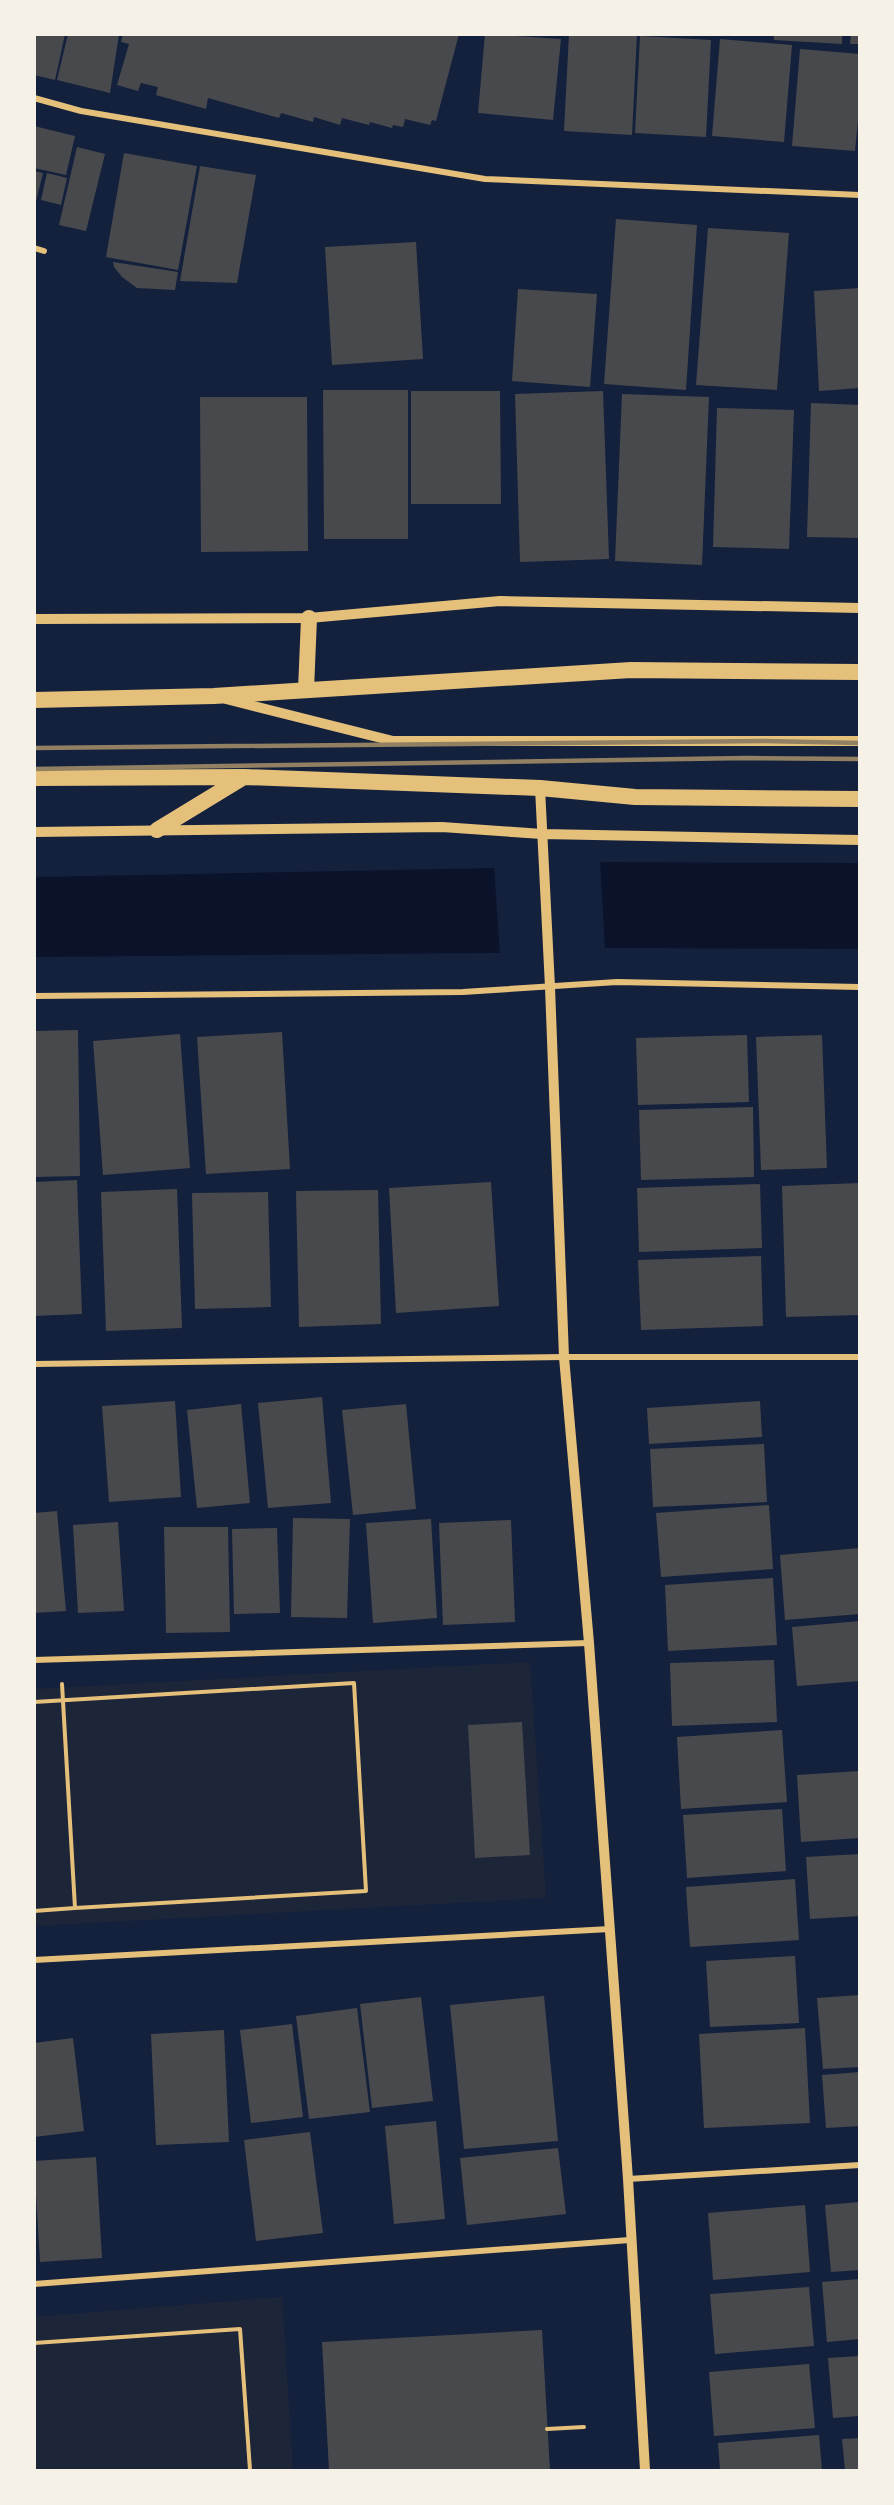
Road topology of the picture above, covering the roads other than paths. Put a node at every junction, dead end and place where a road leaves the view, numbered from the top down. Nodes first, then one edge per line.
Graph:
1 (34, 99) edge
2 (860, 195) edge
3 (34, 248) edge
4 (45, 251) dead end
5 (860, 608) edge
6 (309, 618) junction
7 (34, 619) edge
8 (860, 672) edge
9 (306, 690) junction
10 (214, 696) junction
11 (34, 700) edge
12 (860, 741) edge
13 (245, 777) junction
14 (34, 778) edge
15 (540, 788) junction
16 (860, 799) edge
17 (157, 830) junction
18 (34, 832) edge
19 (542, 834) junction
20 (860, 840) edge
21 (550, 987) junction
22 (860, 987) edge
23 (34, 996) edge
24 (564, 1357) junction
25 (860, 1357) edge
26 (34, 1364) edge
27 (589, 1643) junction
28 (34, 1660) edge
29 (610, 1929) junction
30 (34, 1960) edge
31 (860, 2165) edge
32 (628, 2179) junction
33 (630, 2241) junction
34 (34, 2283) edge
35 (645, 2470) edge

1 - 2 street
3 - 4 street
5 - 6 street
6 - 7 street
6 - 9 highway
8 - 9 highway
9 - 10 highway
10 - 11 highway
10 - 12 street
13 - 14 highway
13 - 15 highway
13 - 17 highway
15 - 16 highway
15 - 19 street
17 - 18 street
17 - 19 street
19 - 20 street
19 - 21 street
21 - 22 street
21 - 23 street
21 - 24 street
24 - 25 street
24 - 26 street
24 - 27 street
27 - 28 street
27 - 29 street
29 - 30 street
29 - 32 street
31 - 32 street
32 - 33 street
33 - 34 street
33 - 35 street

